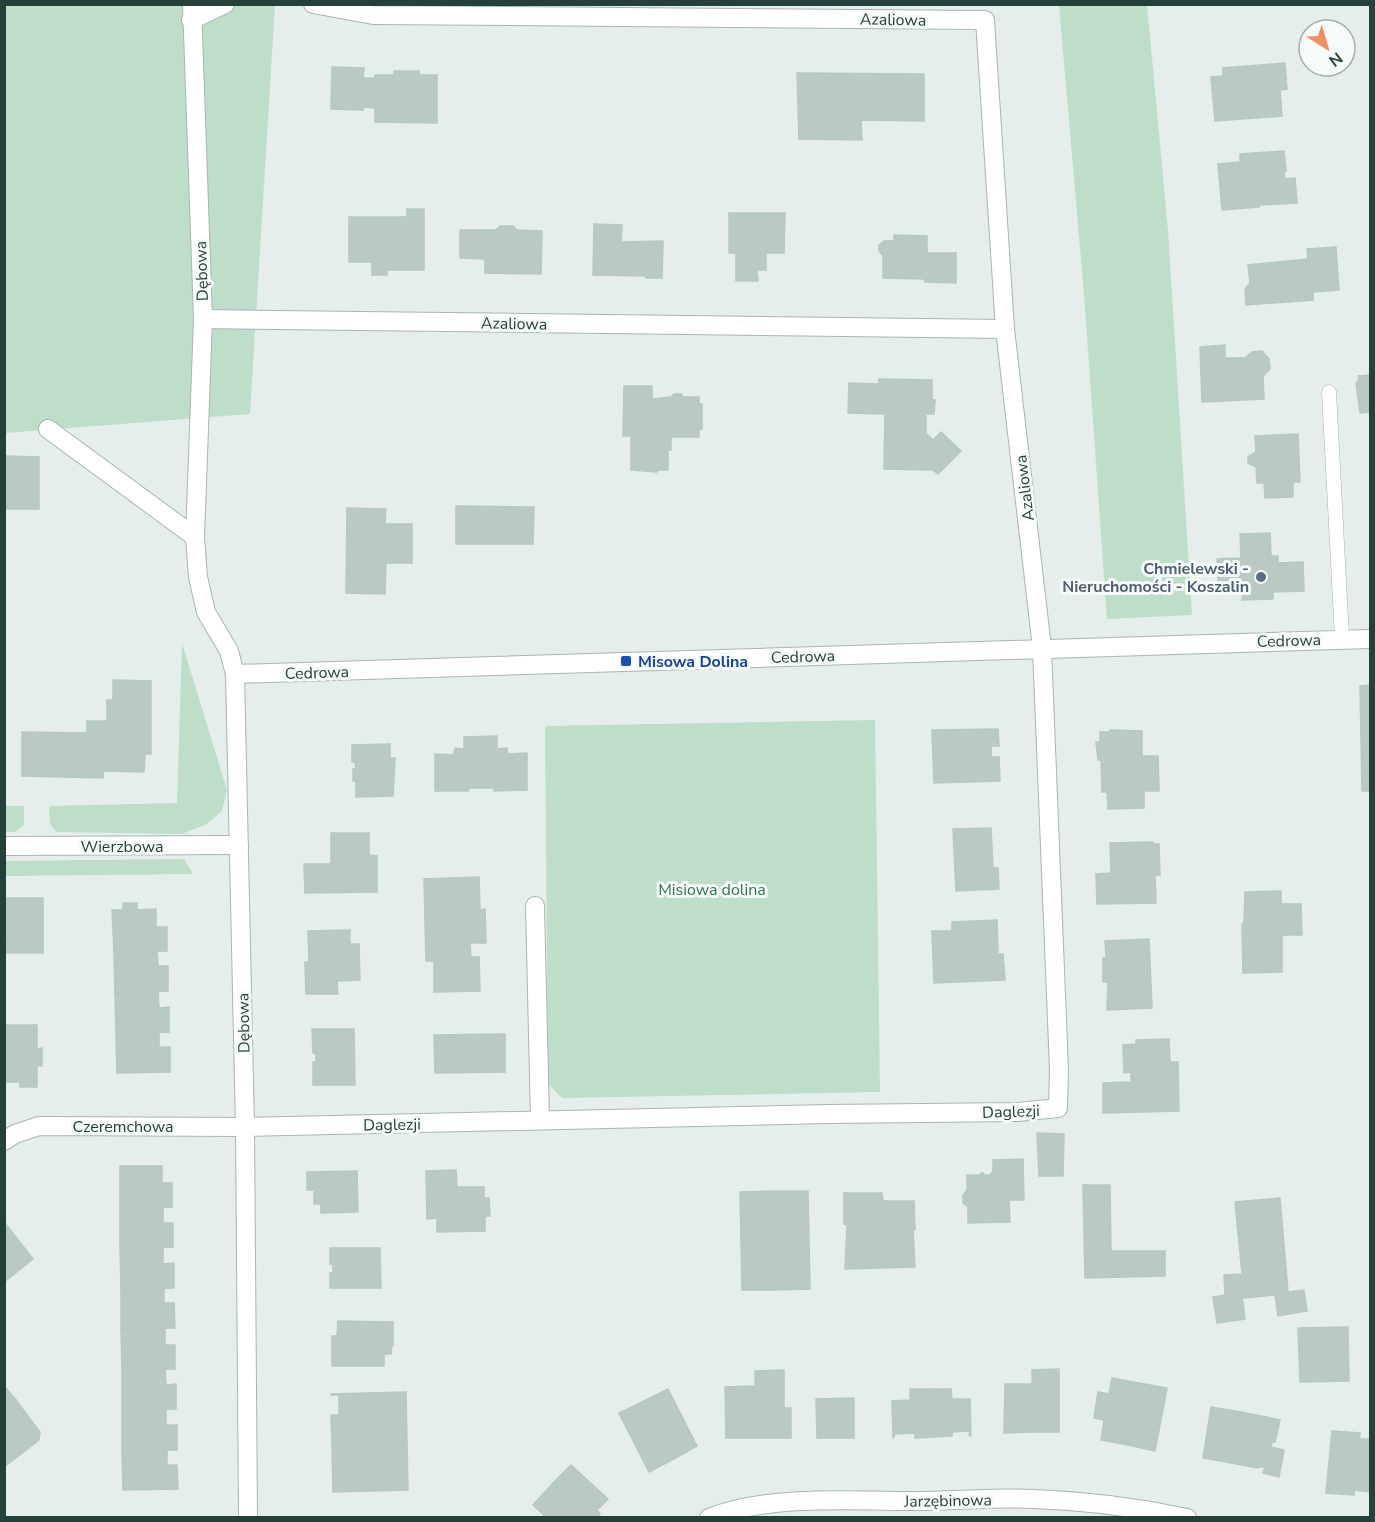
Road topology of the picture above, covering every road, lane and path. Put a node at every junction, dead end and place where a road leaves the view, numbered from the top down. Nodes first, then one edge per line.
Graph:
1 (225, 4) edge
2 (313, 4) edge
3 (191, 12) edge
4 (203, 319) junction
5 (1005, 328) junction
6 (1329, 392) dead end
7 (48, 429) dead end
8 (195, 537) junction
9 (1341, 638) junction
10 (1371, 639) edge
11 (1042, 648) junction
12 (236, 674) junction
13 (239, 845) junction
14 (4, 846) edge
15 (535, 906) dead end
16 (540, 1120) junction
17 (245, 1127) junction
18 (4, 1141) edge
19 (851, 1509) edge
20 (248, 1518) edge
21 (709, 1518) edge
22 (1187, 1518) edge

1 - 3 street
2 - 5 street, Azaliowa
3 - 4 street, Dębowa
4 - 5 street, Azaliowa
4 - 8 street, Dębowa
5 - 11 street, Azaliowa
6 - 9 lane
7 - 8 street
8 - 12 street, Dębowa
9 - 10 street, Cedrowa
9 - 11 street, Cedrowa
11 - 12 street, Cedrowa
11 - 16 street, Daglezji
12 - 13 street, Dębowa
13 - 14 street, Wierzbowa
13 - 17 street, Dębowa
15 - 16 street
16 - 17 street, Daglezji
17 - 18 street, Czeremchowa
17 - 20 street, Dębowa
19 - 21 street, Jarzębinowa
19 - 22 street, Jarzębinowa

